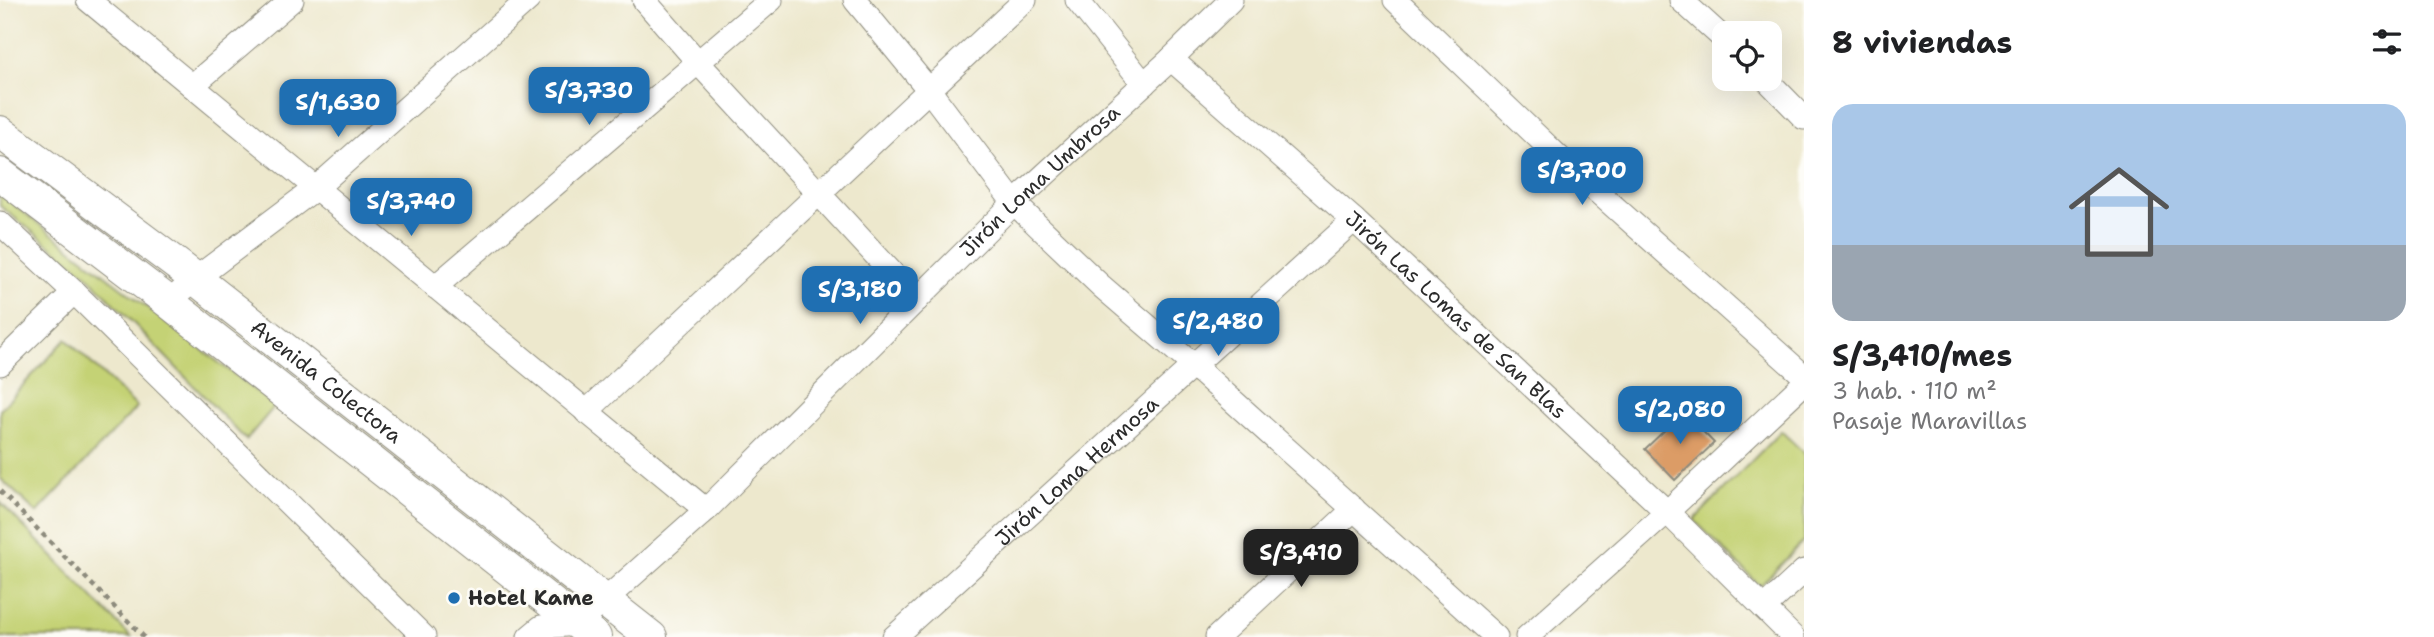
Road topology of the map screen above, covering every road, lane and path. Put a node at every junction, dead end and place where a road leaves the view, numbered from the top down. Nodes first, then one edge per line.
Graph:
1 (88, 0) edge
2 (292, 0) edge
3 (528, 0) edge
4 (645, 0) edge
5 (771, 0) edge
6 (855, 0) edge
7 (1025, 0) edge
8 (1077, 0) edge
9 (1231, 0) edge
10 (1395, 0) edge
11 (1681, 0) edge
12 (1712, 28) edge
13 (1171, 59) junction
14 (698, 62) junction
15 (1144, 84) junction
16 (192, 86) junction
17 (929, 90) junction
18 (1778, 91) edge
19 (1804, 118) edge
20 (0, 132) edge
21 (0, 174) edge
22 (316, 188) junction
23 (819, 192) junction
24 (1014, 203) junction
25 (1354, 220) junction
26 (0, 223) edge
27 (195, 279) junction
28 (435, 287) junction
29 (74, 292) junction
30 (917, 300) junction
31 (169, 302) junction
32 (0, 364) edge
33 (1193, 365) junction
34 (1804, 376) edge
35 (1804, 383) edge
36 (586, 411) junction
37 (0, 491) edge
38 (1354, 509) junction
39 (706, 510) junction
40 (1667, 512) junction
41 (1804, 571) edge
42 (604, 599) junction
43 (1765, 608) junction
44 (586, 630) edge
45 (1225, 634) edge
46 (144, 637) edge
47 (424, 637) edge
48 (529, 637) edge
49 (651, 637) edge
50 (894, 637) edge
51 (1496, 637) edge
52 (1527, 637) edge
53 (1793, 637) edge

1 - 16 street
2 - 16 street
3 - 22 street
4 - 14 street
5 - 14 street
6 - 17 street
7 - 17 street
8 - 15 street
9 - 13 street, Jirón Loma Umbrosa
10 - 34 street
11 - 12 street
13 - 15 street, Jirón Loma Umbrosa
13 - 25 street, Jirón Las Lomas de San Blas
14 - 23 street
14 - 28 street
15 - 24 street, Jirón Loma Umbrosa
16 - 22 street
17 - 23 street
17 - 24 street
18 - 19 street
20 - 27 street, Avenida Colectora
21 - 31 street, Avenida Colectora
22 - 27 street
22 - 28 street
23 - 30 street
23 - 36 street
24 - 30 street, Jirón Loma Umbrosa
24 - 33 street
25 - 33 street, Jirón Loma Hermosa
25 - 40 street, Jirón Las Lomas de San Blas
26 - 29 street
27 - 31 street
27 - 42 street, Avenida Colectora
28 - 36 street
29 - 32 street
29 - 47 street
30 - 39 street, Jirón Loma Umbrosa
31 - 44 street, Avenida Colectora
33 - 38 street
33 - 50 street, Jirón Loma Hermosa
35 - 40 street
36 - 39 street
37 - 46 path
38 - 45 street
38 - 51 street
39 - 42 street, Jirón Loma Umbrosa
40 - 43 street, Jirón Las Lomas de San Blas
40 - 52 street
41 - 43 street
42 - 44 street, Jirón Loma Umbrosa
42 - 49 street, Avenida Colectora
43 - 53 street, Jirón Las Lomas de San Blas
44 - 48 street

